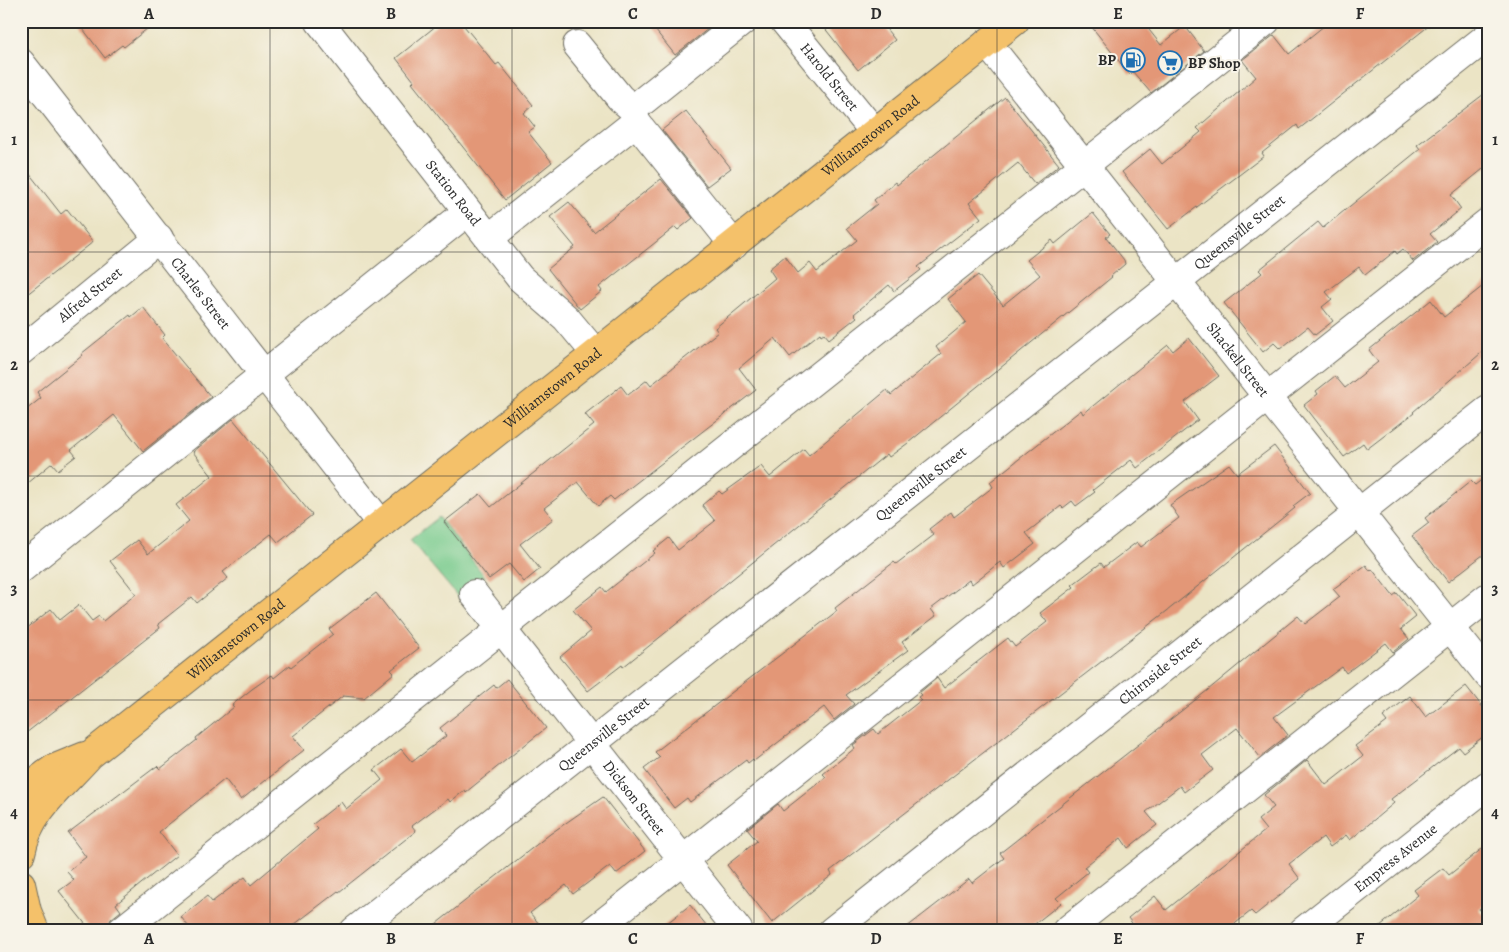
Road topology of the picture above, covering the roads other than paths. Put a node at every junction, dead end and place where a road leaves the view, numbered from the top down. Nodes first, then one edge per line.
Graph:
1 (319, 21) edge
2 (743, 21) edge
3 (784, 21) edge
4 (1016, 21) edge
5 (1266, 21) edge
6 (1488, 36) edge
7 (987, 43) junction
8 (577, 45) dead end
9 (21, 63) edge
10 (634, 115) junction
11 (875, 133) junction
12 (1083, 165) junction
13 (467, 212) junction
14 (1488, 222) edge
15 (158, 238) junction
16 (489, 238) junction
17 (734, 245) junction
18 (1177, 282) junction
19 (21, 351) edge
20 (596, 354) junction
21 (264, 372) junction
22 (1266, 397) junction
23 (1488, 410) edge
24 (1358, 512) junction
25 (381, 524) junction
26 (21, 569) edge
27 (474, 594) dead end
28 (1488, 597) edge
29 (1450, 627) junction
30 (501, 629) junction
31 (1488, 675) edge
32 (592, 745) junction
33 (90, 755) junction
34 (1488, 785) edge
35 (21, 792) edge
36 (51, 797) junction
37 (21, 820) edge
38 (21, 853) edge
39 (683, 860) junction
40 (21, 884) edge
41 (21, 916) edge
42 (34, 931) edge
43 (121, 931) edge
44 (354, 931) edge
45 (593, 931) edge
46 (739, 931) edge
47 (832, 931) edge
48 (1066, 931) edge
49 (1303, 931) edge

1 - 13 street, Station Road
2 - 10 street
3 - 11 street, Harold Street
4 - 7 main road, Williamstown Road
5 - 12 street
6 - 18 street, Queensville Street
7 - 11 main road, Williamstown Road
7 - 12 street, Shackell Street
8 - 10 street
9 - 15 street, Charles Street
10 - 16 street
10 - 17 street
11 - 17 main road, Williamstown Road
12 - 18 street, Shackell Street
12 - 30 street
13 - 16 street, Station Road
13 - 21 street
14 - 22 street
15 - 19 street, Alfred Street
15 - 21 street, Charles Street
16 - 20 street, Station Road
17 - 20 main road, Williamstown Road
18 - 22 street, Shackell Street
18 - 32 street, Queensville Street
20 - 25 main road, Williamstown Road
21 - 25 street, Charles Street
21 - 26 street
22 - 24 street, Shackell Street
22 - 39 street
23 - 24 street, Chirnside Street
24 - 29 street, Shackell Street
24 - 47 street, Chirnside Street
25 - 33 main road, Williamstown Road
27 - 30 street, Dickson Street
28 - 29 street
29 - 31 street, Shackell Street
29 - 48 street
30 - 32 street, Dickson Street
30 - 43 street
32 - 39 street, Dickson Street
32 - 44 street, Queensville Street
33 - 35 main road, Williamstown Road
33 - 36 main road, Williamstown Road
34 - 49 street, Empress Avenue
36 - 37 street, Williamstown Road
36 - 38 main road
39 - 45 street
39 - 46 street, Dickson Street
40 - 42 main road
41 - 42 street

